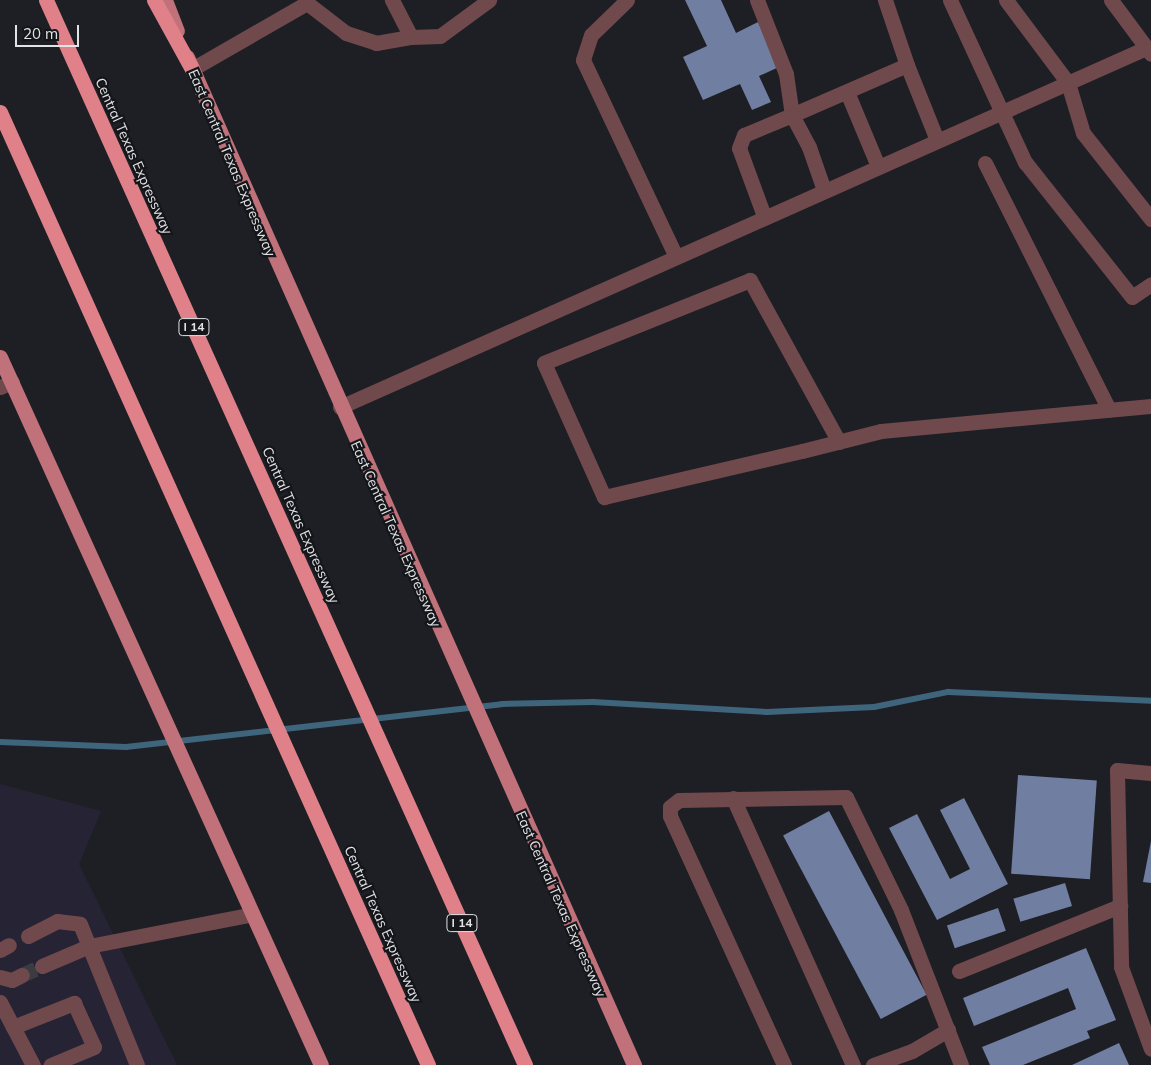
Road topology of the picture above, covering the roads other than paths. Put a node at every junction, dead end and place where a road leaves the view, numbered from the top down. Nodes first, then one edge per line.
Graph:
1 (46, 0) edge
2 (154, 0) edge
3 (165, 0) edge
4 (392, 0) edge
5 (489, 0) edge
6 (627, 0) edge
7 (757, 0) edge
8 (886, 0) edge
9 (950, 0) edge
10 (1006, 0) edge
11 (1112, 0) edge
12 (307, 2) edge
13 (473, 5) edge
14 (411, 37) junction
15 (1149, 51) edge
16 (907, 64) junction
17 (192, 69) junction
18 (1068, 83) junction
19 (846, 92) junction
20 (0, 112) edge
21 (1002, 112) junction
22 (792, 115) junction
23 (937, 140) junction
24 (985, 163) dead end
25 (878, 166) junction
26 (824, 190) junction
27 (764, 216) junction
28 (1151, 219) edge
29 (675, 255) junction
30 (1150, 287) edge
31 (0, 357) edge
32 (6, 384) edge
33 (1151, 406) edge
34 (340, 407) junction
35 (1109, 410) junction
36 (839, 442) junction
37 (1151, 773) edge
38 (733, 798) junction
39 (1120, 906) junction
40 (249, 915) junction
41 (28, 936) dead end
42 (89, 946) junction
43 (42, 966) tunnel mouth
44 (958, 971) dead end
45 (22, 975) tunnel mouth
46 (0, 977) edge
47 (0, 1002) edge
48 (13, 1026) junction
49 (948, 1030) junction
50 (1151, 1049) edge
51 (32, 1065) edge
52 (51, 1065) edge
53 (137, 1065) edge
54 (321, 1065) edge
55 (428, 1065) edge
56 (525, 1065) edge
57 (634, 1065) edge
58 (784, 1065) edge
59 (853, 1065) edge
60 (873, 1065) edge
61 (961, 1065) edge

1 - 56 highway, Central Texas Expressway / I 14
2 - 17 highway
3 - 17 main road, East Central Texas Expressway
4 - 14 street
5 - 13 street
6 - 29 street
7 - 22 street
8 - 16 street
9 - 21 street
10 - 18 street
11 - 15 street
12 - 14 street
12 - 17 street
13 - 14 street
15 - 18 street
16 - 19 street
16 - 23 street
17 - 34 main road, East Central Texas Expressway
18 - 21 street
18 - 28 street
19 - 22 street
19 - 25 street
20 - 55 highway, Central Texas Expressway
21 - 23 street
21 - 30 street
22 - 26 street
22 - 27 street
23 - 25 street
24 - 35 street
25 - 26 street
26 - 27 street
27 - 29 street
29 - 34 street
31 - 32 main road
32 - 40 main road
33 - 35 street
34 - 57 main road, East Central Texas Expressway
35 - 36 street
36 - 36 street
37 - 39 street
38 - 49 street
38 - 58 street
38 - 59 street
39 - 44 street
39 - 50 street
40 - 42 street
40 - 54 main road
41 - 42 street
42 - 43 street
42 - 53 street
45 - 46 street
47 - 48 street
48 - 51 street
48 - 52 street
49 - 60 street
49 - 61 street

